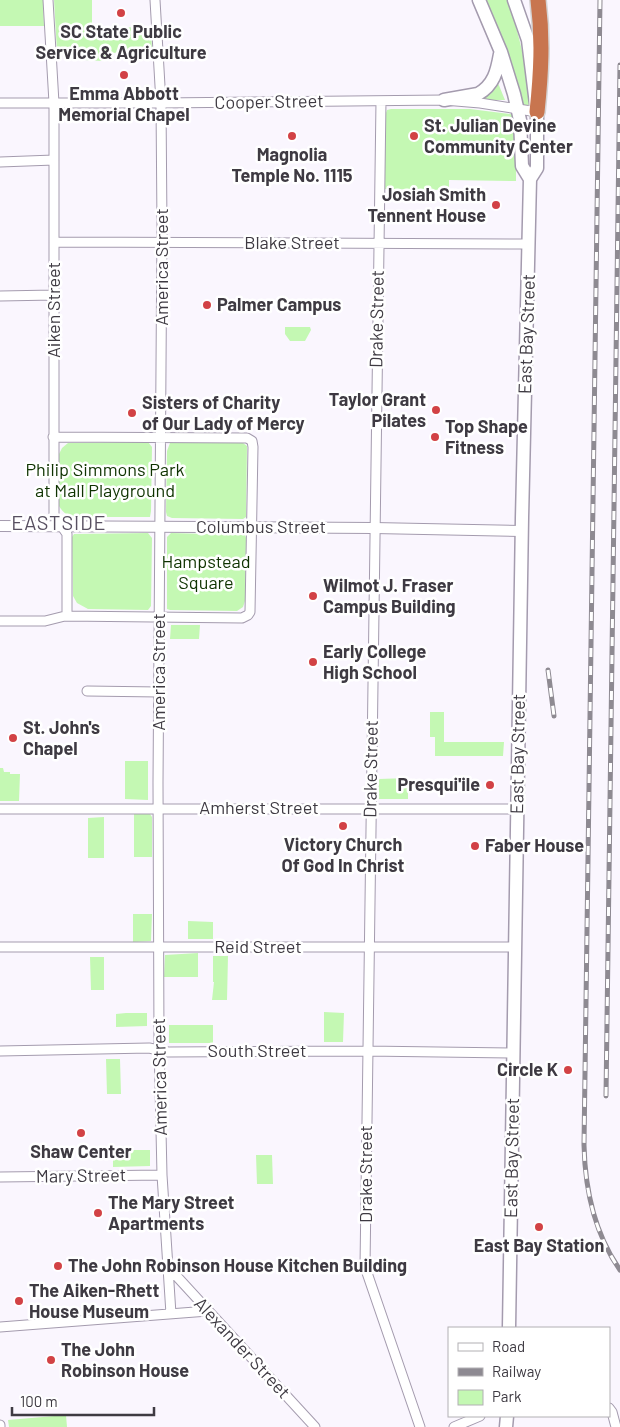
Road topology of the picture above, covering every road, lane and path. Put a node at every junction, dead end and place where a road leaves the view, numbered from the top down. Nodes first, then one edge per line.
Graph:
1 (48, 0) edge
2 (155, 0) edge
3 (479, 0) edge
4 (514, 0) edge
5 (538, 0) edge
6 (500, 52) junction
7 (444, 100) junction
8 (381, 101) junction
9 (0, 103) edge
10 (54, 103) junction
11 (161, 103) junction
12 (519, 109) junction
13 (537, 112) junction
14 (54, 160) junction
15 (0, 162) edge
16 (530, 179) junction
17 (54, 242) junction
18 (162, 243) junction
19 (378, 243) junction
20 (530, 244) junction
21 (54, 295) junction
22 (0, 296) edge
23 (53, 437) junction
24 (161, 437) junction
25 (0, 526) edge
26 (61, 526) junction
27 (160, 526) junction
28 (252, 528) junction
29 (374, 528) junction
30 (522, 531) junction
31 (67, 616) junction
32 (159, 616) junction
33 (0, 621) edge
34 (87, 691) dead end
35 (159, 692) junction
36 (370, 808) junction
37 (0, 809) edge
38 (158, 809) junction
39 (518, 809) junction
40 (158, 947) junction
41 (368, 947) junction
42 (516, 947) junction
43 (0, 948) edge
44 (159, 1050) junction
45 (0, 1051) edge
46 (366, 1051) junction
47 (514, 1053) junction
48 (162, 1175) junction
49 (0, 1178) edge
50 (170, 1269) junction
51 (208, 1311) junction
52 (172, 1314) junction
53 (0, 1327) edge
54 (509, 1327) edge
55 (610, 1409) edge
56 (478, 1417) edge
57 (616, 1426) edge
58 (315, 1427) edge
59 (420, 1427) edge
60 (454, 1427) edge

1 - 10 street, Aiken Street
2 - 11 street, America Street
3 - 6 main road
4 - 13 main road
5 - 13 highway
6 - 7 main road
6 - 12 main road
7 - 8 street, Cooper Street
7 - 12 street, Cooper Street
8 - 11 street, Cooper Street
8 - 19 street, Drake Street
9 - 10 street, Cooper Street
10 - 11 street, Cooper Street
10 - 14 street, Aiken Street
11 - 18 street, America Street
12 - 13 street, Cooper Street
12 - 16 main road
13 - 16 main road
14 - 15 street
14 - 17 street, Aiken Street
16 - 20 main road, East Bay Street
17 - 18 street, Blake Street
17 - 21 street, Aiken Street
18 - 19 street, Blake Street
18 - 24 street, America Street
19 - 20 street, Blake Street
19 - 29 street, Drake Street
20 - 30 main road, East Bay Street
21 - 22 street
21 - 23 street, Aiken Street
23 - 24 street
23 - 26 street, Aiken Street
24 - 27 street, America Street
24 - 28 street
25 - 26 street, Columbus Street
26 - 27 street, Columbus Street
26 - 31 street, Aiken Street
27 - 28 street, Columbus Street
27 - 32 street, America Street
28 - 29 street, Columbus Street
28 - 32 street
29 - 30 street, Columbus Street
29 - 36 street, Drake Street
30 - 39 main road, East Bay Street
31 - 32 street
31 - 33 street
32 - 35 street, America Street
34 - 35 street
35 - 38 street, America Street
36 - 38 street, Amherst Street
36 - 39 street, Amherst Street
36 - 41 street, Drake Street
37 - 38 street, Amherst Street
38 - 40 street, America Street
39 - 42 main road, East Bay Street
40 - 41 street, Reid Street
40 - 43 street, Reid Street
40 - 44 street, America Street
41 - 42 street, Reid Street
41 - 46 street, Drake Street
42 - 47 main road, East Bay Street
44 - 45 street, South Street
44 - 46 street, South Street
44 - 48 street, America Street
46 - 47 street, South Street
46 - 59 street, Drake Street
47 - 54 main road, East Bay Street
48 - 49 street, Mary Street
48 - 50 street, America Street
50 - 51 street, Alexander Street
50 - 52 street, America Street
51 - 52 street
51 - 58 street, Alexander Street
52 - 53 street
55 - 57 street
56 - 60 street

